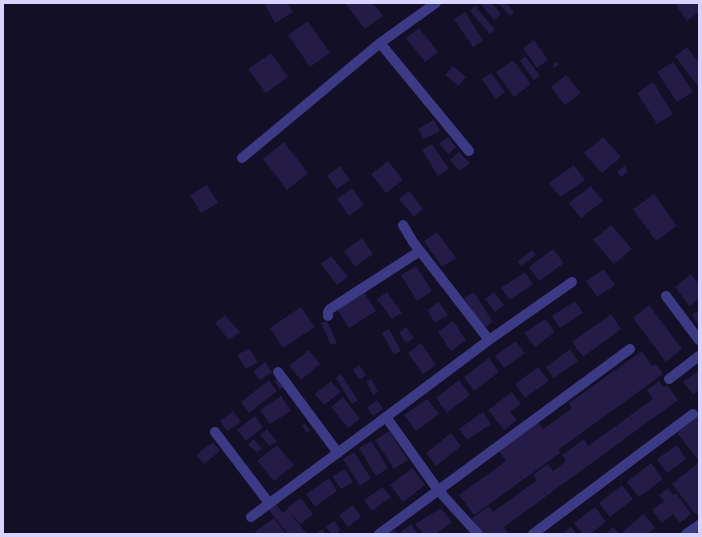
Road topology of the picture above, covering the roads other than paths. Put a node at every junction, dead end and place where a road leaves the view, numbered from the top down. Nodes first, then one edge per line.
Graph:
1 (436, 3) edge
2 (380, 43) junction
3 (469, 151) dead end
4 (242, 158) dead end
5 (403, 225) dead end
6 (420, 251) junction
7 (572, 282) dead end
8 (666, 296) dead end
9 (328, 316) dead end
10 (489, 340) junction
11 (699, 340) edge
12 (630, 349) dead end
13 (699, 356) edge
14 (278, 372) dead end
15 (668, 379) dead end
16 (693, 414) dead end
17 (386, 417) junction
18 (215, 432) dead end
19 (338, 453) junction
20 (438, 490) junction
21 (269, 503) junction
22 (251, 517) dead end
23 (699, 525) edge
24 (379, 534) edge
25 (478, 534) edge
26 (533, 534) edge
27 (686, 534) edge

1 - 2 street
2 - 3 street
2 - 4 street
5 - 6 street
6 - 9 street
6 - 10 street
7 - 10 street
8 - 11 street
10 - 17 street
12 - 20 street
13 - 15 street
14 - 19 street
16 - 26 street
17 - 19 street
17 - 20 street
18 - 21 street
19 - 21 street
20 - 24 street
20 - 25 street
21 - 22 street
23 - 27 street

